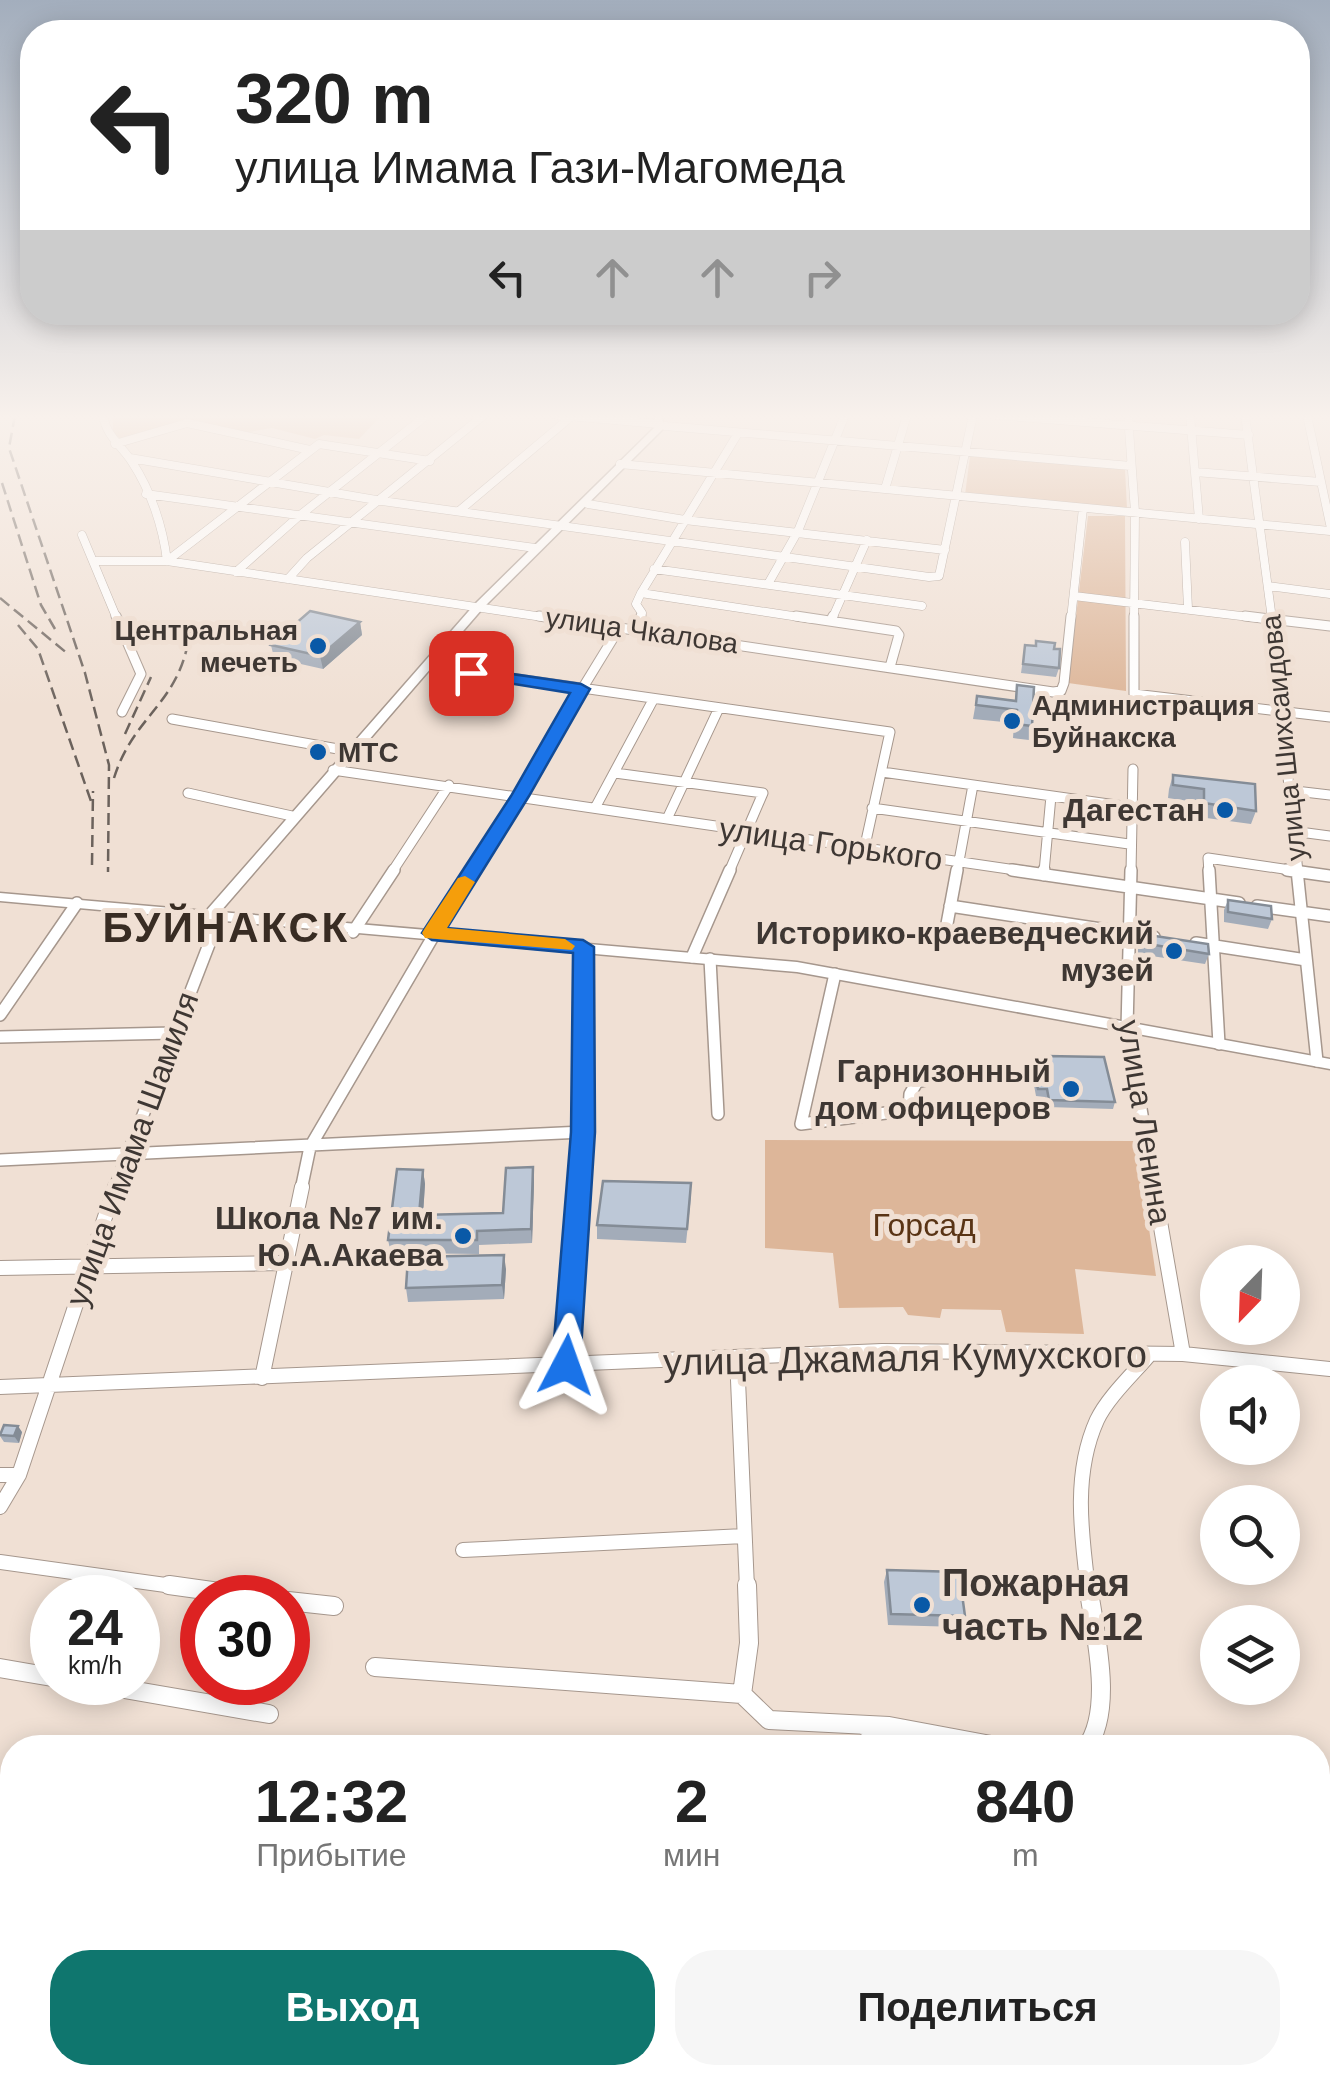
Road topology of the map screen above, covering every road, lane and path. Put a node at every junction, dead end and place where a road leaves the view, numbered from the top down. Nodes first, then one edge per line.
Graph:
1 (153, 512) edge
2 (226, 512) edge
3 (275, 512) edge
4 (303, 512) edge
5 (366, 512) edge
6 (467, 512) edge
7 (575, 512) edge
8 (578, 512) edge
9 (638, 512) edge
10 (690, 512) edge
11 (806, 512) edge
12 (952, 512) edge
13 (1084, 512) edge
14 (1135, 512) edge
15 (1138, 512) edge
16 (1198, 512) edge
17 (1260, 512) edge
18 (299, 516) junction
19 (1199, 519) junction
20 (685, 520) junction
21 (349, 524) junction
22 (1262, 525) junction
23 (560, 527) junction
24 (1330, 528) edge
25 (798, 532) junction
26 (82, 535) dead end
27 (866, 540) junction
28 (1185, 542) dead end
29 (671, 544) junction
30 (535, 548) junction
31 (944, 550) junction
32 (782, 557) junction
33 (96, 561) junction
34 (167, 562) junction
35 (854, 567) junction
36 (654, 569) junction
37 (236, 572) junction
38 (288, 579) junction
39 (768, 584) junction
40 (1268, 586) junction
41 (642, 592) junction
42 (842, 594) junction
43 (1330, 594) edge
44 (1074, 596) junction
45 (1133, 603) junction
46 (922, 606) dead end
47 (483, 607) junction
48 (1188, 609) junction
49 (831, 620) junction
50 (1272, 620) junction
51 (1330, 626) edge
52 (620, 627) junction
53 (636, 630) junction
54 (434, 667) junction
55 (890, 667) junction
56 (581, 689) junction
57 (653, 700) junction
58 (719, 708) junction
59 (122, 712) dead end
60 (1280, 712) junction
61 (1330, 717) edge
62 (172, 719) dead end
63 (349, 751) junction
64 (1133, 769) dead end
65 (338, 770) junction
66 (615, 772) junction
67 (882, 772) junction
68 (685, 782) junction
69 (973, 784) junction
70 (449, 785) junction
71 (1287, 790) junction
72 (188, 794) dead end
73 (1330, 795) edge
74 (520, 796) junction
75 (1052, 796) junction
76 (1130, 807) junction
77 (595, 808) junction
78 (872, 808) junction
79 (292, 816) junction
80 (667, 819) junction
81 (967, 820) junction
82 (1292, 831) junction
83 (748, 832) junction
84 (1048, 832) junction
85 (1330, 836) edge
86 (1130, 844) junction
87 (864, 850) junction
88 (960, 863) junction
89 (1296, 871) junction
90 (1044, 875) junction
91 (1330, 876) edge
92 (1131, 888) junction
93 (1211, 899) junction
94 (0, 900) edge
95 (75, 906) junction
96 (950, 906) junction
97 (1301, 912) junction
98 (1330, 916) edge
99 (213, 918) junction
100 (355, 929) junction
101 (1130, 933) junction
102 (431, 936) junction
103 (1164, 938) edge
104 (944, 940) dead end
105 (1180, 941) edge
106 (1214, 946) junction
107 (583, 951) junction
108 (692, 958) junction
109 (1306, 960) junction
110 (710, 962) junction
111 (834, 977) junction
112 (0, 1014) edge
113 (1127, 1030) junction
114 (173, 1033) junction
115 (0, 1037) edge
116 (1218, 1044) junction
117 (1326, 1065) edge
118 (926, 1080) dead end
119 (718, 1114) dead end
120 (583, 1132) junction
121 (310, 1147) junction
122 (125, 1156) junction
123 (0, 1160) edge
124 (286, 1263) junction
125 (0, 1268) edge
126 (86, 1268) junction
127 (1150, 1354) junction
128 (1183, 1354) junction
129 (737, 1357) junction
130 (566, 1365) junction
131 (1330, 1369) edge
132 (262, 1378) junction
133 (0, 1387) edge
134 (49, 1388) junction
135 (0, 1475) edge
136 (18, 1475) junction
137 (0, 1508) edge
138 (744, 1536) junction
139 (463, 1550) dead end
140 (0, 1562) edge
141 (180, 1587) edge
142 (310, 1603) edge
143 (334, 1606) dead end
144 (375, 1667) dead end
145 (0, 1668) edge
146 (30, 1673) edge
147 (742, 1694) junction
148 (160, 1695) edge
149 (270, 1714) dead end
150 (859, 1723) junction
151 (880, 1735) edge
152 (964, 1735) edge
153 (1091, 1735) edge

1 - 34 street
2 - 34 street
3 - 18 street
4 - 18 street
5 - 21 street
6 - 23 street
7 - 23 main road, улица Имама Шамиля
8 - 23 main road, улица Имама Шамиля
9 - 20 street
10 - 20 street
11 - 25 street
12 - 31 street
13 - 44 street
14 - 45 street
15 - 19 street
16 - 19 street
17 - 22 street, улица Шихсаидова
18 - 21 street
18 - 37 street
19 - 22 street
20 - 25 street
20 - 29 street
21 - 30 street
21 - 38 street
22 - 24 street
22 - 40 street, улица Шихсаидова
23 - 29 street
23 - 30 main road, улица Имама Шамиля
23 - 47 main road, улица Имама Шамиля
25 - 27 street
25 - 32 street
26 - 33 street
27 - 31 street
27 - 35 street
28 - 48 street
29 - 32 street
29 - 36 street
30 - 47 main road, улица Имама Шамиля
31 - 35 street
32 - 35 street
32 - 39 street
33 - 34 street, улица Чкалова
33 - 59 street
34 - 37 street, улица Чкалова
35 - 42 street
36 - 39 street
36 - 41 street
37 - 38 street, улица Чкалова
38 - 47 street, улица Чкалова
39 - 42 street
40 - 43 street
40 - 50 street, улица Шихсаидова
41 - 49 street
41 - 53 street
42 - 46 street
42 - 49 street
44 - 45 street
44 - 55 street, улица Чкалова
45 - 48 street
45 - 60 street
47 - 52 street, улица Чкалова
47 - 54 main road, улица Имама Шамиля
47 - 63 main road, улица Имама Шамиля
48 - 50 street
49 - 55 street
50 - 51 street
50 - 60 street, улица Шихсаидова
52 - 53 street, улица Чкалова
52 - 56 street
53 - 55 street, улица Чкалова
54 - 56 street
54 - 65 main road, улица Имама Шамиля
56 - 57 street
56 - 74 street
57 - 58 street
57 - 66 street
58 - 67 street
58 - 68 street
60 - 61 street
60 - 71 street, улица Шихсаидова
62 - 63 street
63 - 65 main road, улица Имама Шамиля
64 - 76 street, улица Ленина
65 - 70 street, улица Горького
65 - 79 main road, улица Имама Шамиля
65 - 99 main road, улица Имама Шамиля
66 - 68 street
66 - 77 street
67 - 69 street
67 - 78 street
68 - 80 street
68 - 83 street
69 - 75 street
69 - 81 street
70 - 74 street, улица Горького
70 - 100 street
71 - 73 street
71 - 82 street, улица Шихсаидова
72 - 79 street
74 - 77 street, улица Горького
74 - 102 street
75 - 76 street
75 - 84 street
76 - 86 street, улица Ленина
77 - 80 street, улица Горького
78 - 81 street
78 - 87 street
79 - 99 main road, улица Имама Шамиля
80 - 83 street, улица Горького
81 - 84 street
81 - 88 street
82 - 85 street
82 - 89 street, улица Шихсаидова
83 - 87 street, улица Горького
83 - 108 street
84 - 86 street
84 - 90 street
86 - 92 street, улица Ленина
87 - 88 street, улица Горького
88 - 90 street, улица Горького
88 - 96 street
89 - 91 street
89 - 93 street
89 - 97 street, улица Шихсаидова
90 - 92 street, улица Горького
92 - 93 street, улица Горького
92 - 101 street, улица Ленина
93 - 97 street, улица Горького
93 - 106 street
94 - 95 main road
95 - 99 main road
95 - 112 street
96 - 101 street
96 - 104 street
97 - 98 street, улица Горького
97 - 109 street, улица Шихсаидова
99 - 100 main road
99 - 114 street, улица Имама Шамиля
100 - 102 main road
101 - 103 street
101 - 113 street, улица Ленина
102 - 107 main road
102 - 121 street
105 - 106 street
106 - 109 street
106 - 116 street
107 - 108 main road
107 - 110 main road
107 - 120 street
108 - 110 main road
109 - 117 street, улица Шихсаидова
110 - 111 main road
110 - 119 street
111 - 113 main road
111 - 118 street
113 - 116 main road
113 - 117 main road
113 - 128 street, улица Ленина
114 - 115 street
114 - 122 street, улица Имама Шамиля
116 - 117 main road
120 - 121 street
120 - 130 street
121 - 122 street
121 - 124 street
122 - 123 street
122 - 126 street, улица Имама Шамиля
124 - 126 street
124 - 132 street
125 - 126 street
126 - 134 street, улица Имама Шамиля
127 - 128 street, улица Джамаля Кумухского
127 - 129 street, улица Джамаля Кумухского
127 - 153 street
128 - 131 street, улица Джамаля Кумухского
129 - 130 street, улица Джамаля Кумухского
129 - 138 street
130 - 132 street, улица Джамаля Кумухского
132 - 134 street, улица Джамаля Кумухского
133 - 134 street, улица Джамаля Кумухского
134 - 136 street, улица Имама Шамиля
135 - 136 street
136 - 137 street, улица Имама Шамиля
138 - 139 street
138 - 147 street
140 - 141 street
142 - 143 street
144 - 147 street
145 - 146 street
147 - 150 street
148 - 149 street
150 - 151 street
150 - 152 street

